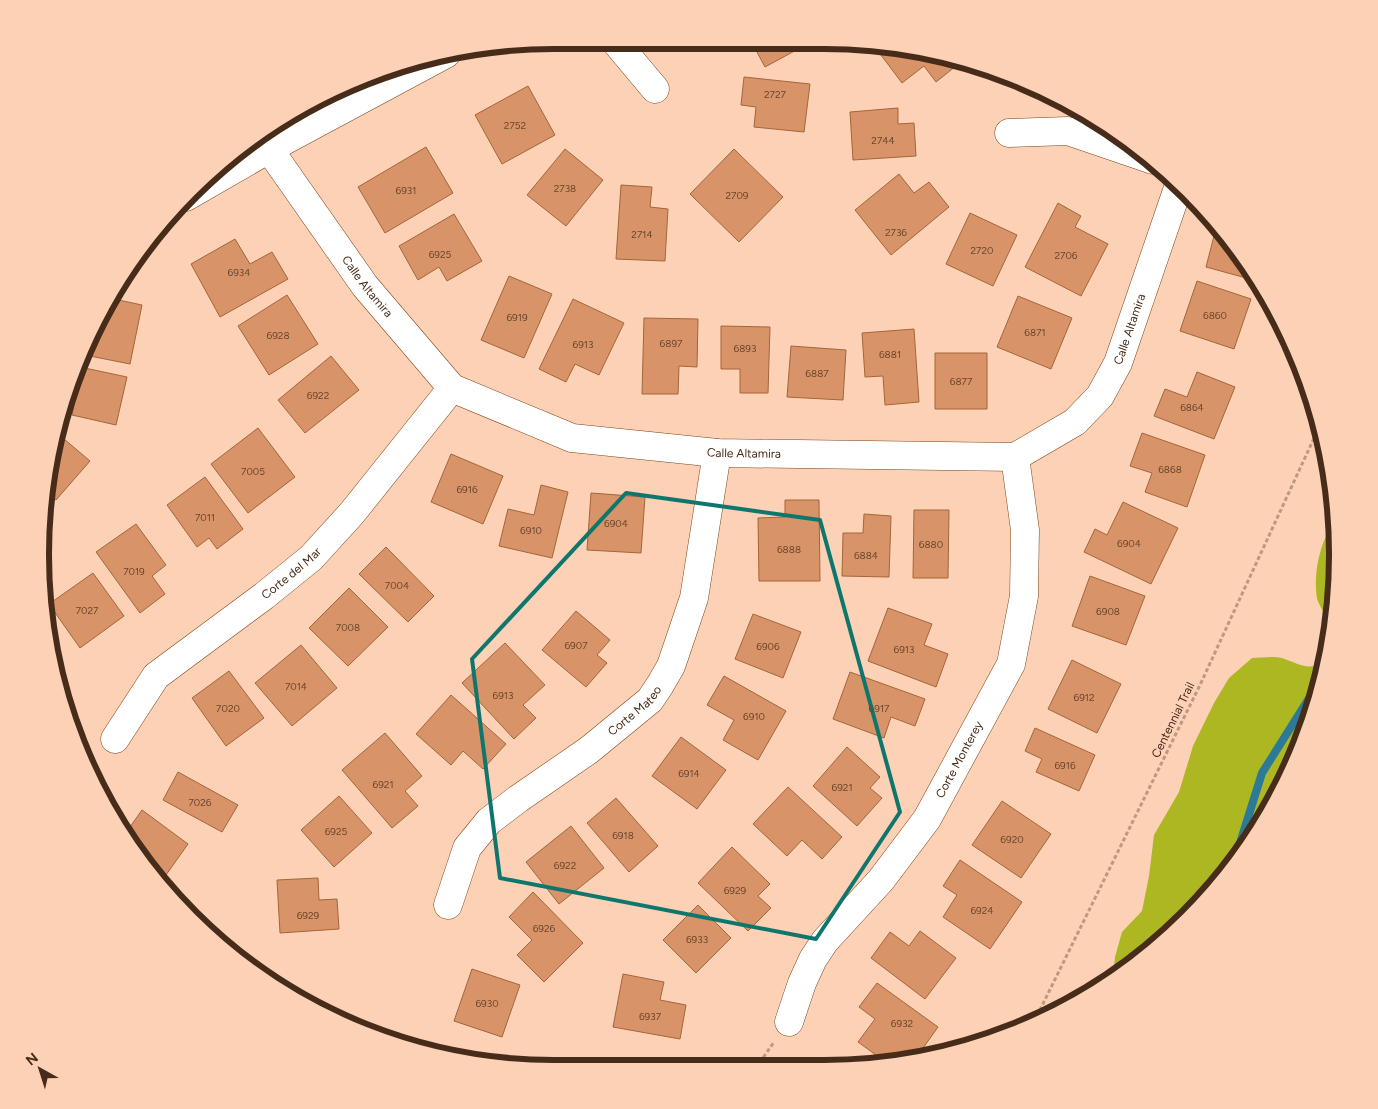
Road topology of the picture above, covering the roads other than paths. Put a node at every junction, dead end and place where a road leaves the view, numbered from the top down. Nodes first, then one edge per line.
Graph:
1 (621, 49) edge
2 (424, 66) edge
3 (654, 89) dead end
4 (1009, 133) dead end
5 (269, 150) junction
6 (1130, 152) edge
7 (213, 182) edge
8 (1176, 193) edge
9 (452, 388) junction
10 (717, 453) junction
11 (1015, 457) junction
12 (115, 739) dead end
13 (448, 905) dead end
14 (789, 1022) dead end

1 - 3 street
2 - 5 street
4 - 6 street
5 - 7 street
5 - 9 street, Calle Altamira
8 - 11 street, Calle Altamira
9 - 10 street, Calle Altamira
9 - 12 street, Corte del Mar
10 - 11 street, Calle Altamira
10 - 13 street, Corte Mateo
11 - 14 street, Corte Monterey

